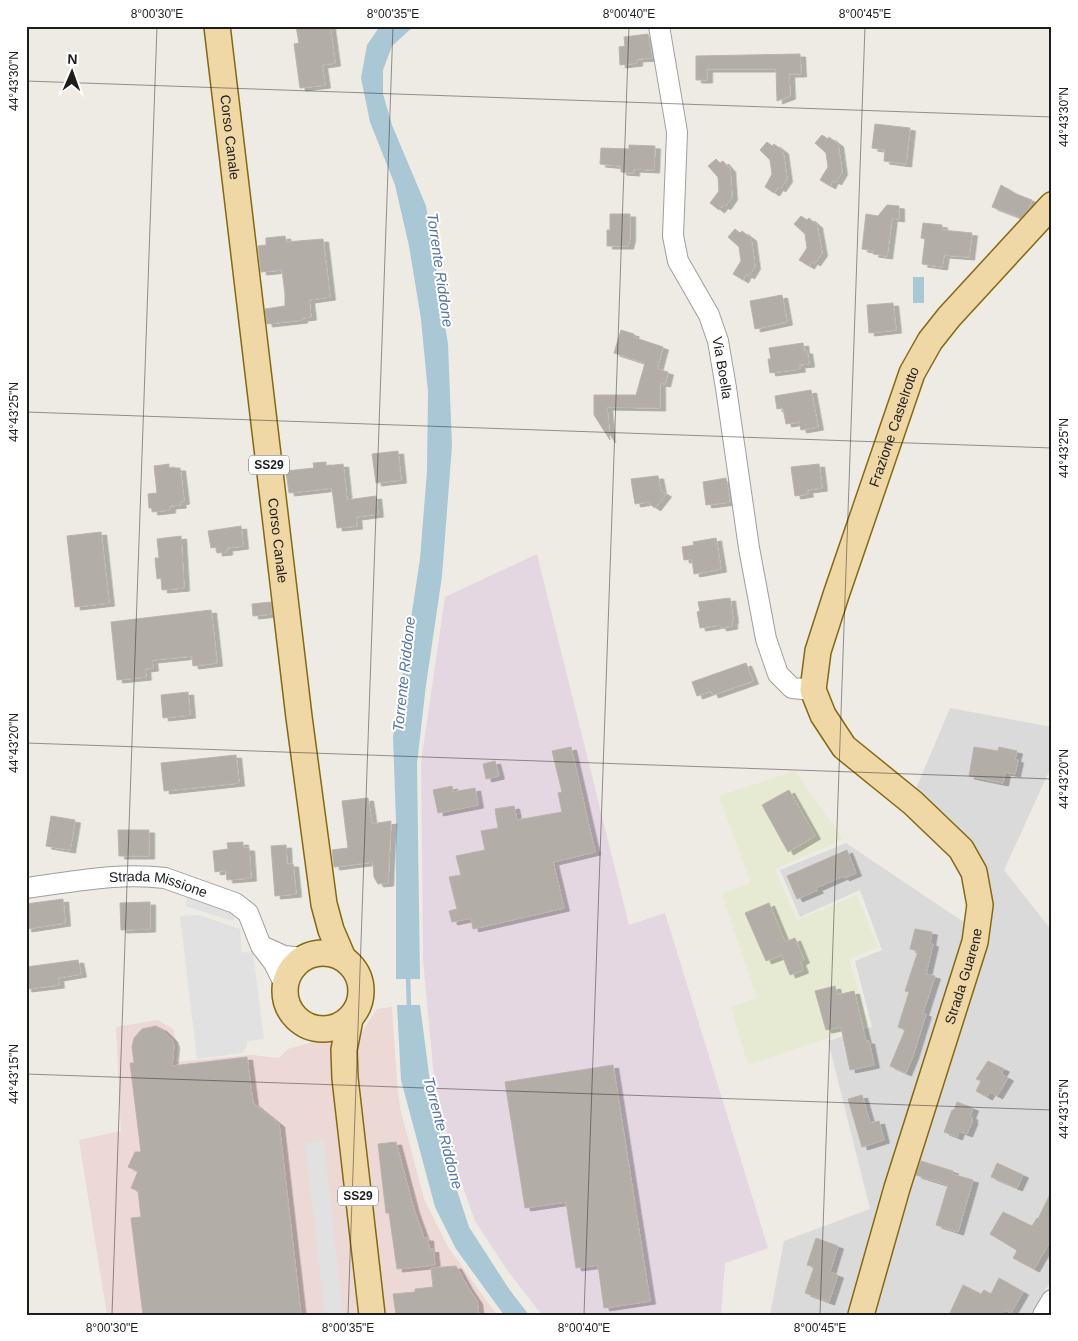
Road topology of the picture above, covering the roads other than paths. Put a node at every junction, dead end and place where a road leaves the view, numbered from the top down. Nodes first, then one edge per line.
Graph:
1 (218, 26) edge
2 (659, 26) edge
3 (1052, 205) edge
4 (812, 690) junction
5 (26, 888) edge
6 (324, 904) junction
7 (262, 946) junction
8 (307, 956) junction
9 (344, 958) junction
10 (285, 985) junction
11 (350, 1019) junction
12 (318, 1029) junction
13 (345, 1078) junction
14 (1052, 1300) edge
15 (372, 1315) edge
16 (861, 1315) edge
17 (1042, 1315) edge

1 - 6 main road, Corso Canale / SS29
2 - 4 street, Via Boella
3 - 4 main road, Frazione Castelrotto
4 - 16 main road, Strada Guarene
5 - 7 street, Strada Missione
6 - 8 main road, Corso Canale / SS29
6 - 9 main road, Corso Canale / SS29
7 - 8 street
7 - 10 street, Strada Missione
8 - 9 main road
8 - 10 main road, Corso Canale
9 - 11 main road, Corso Canale
10 - 12 main road, Corso Canale
11 - 12 main road
11 - 13 main road, Corso Canale
12 - 13 main road, Corso Canale
13 - 15 main road, Corso Canale / SS29
14 - 17 street

